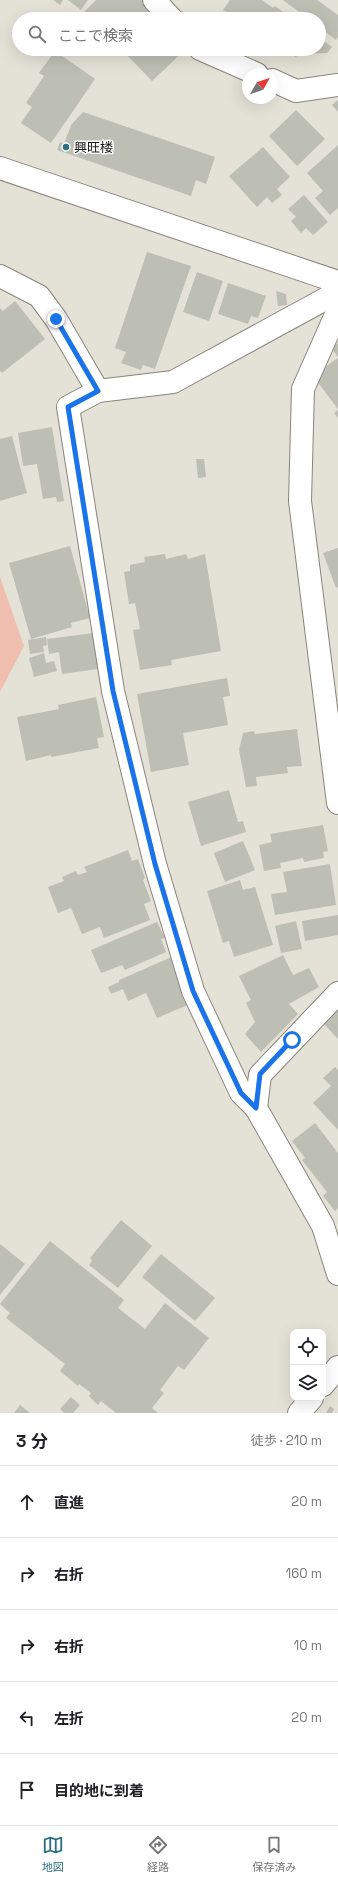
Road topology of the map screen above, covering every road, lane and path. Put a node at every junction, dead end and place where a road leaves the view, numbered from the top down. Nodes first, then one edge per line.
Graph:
1 (154, 0) edge
2 (165, 12) edge
3 (216, 56) edge
4 (243, 68) edge
5 (278, 83) edge
6 (338, 85) edge
7 (0, 168) edge
8 (0, 276) edge
9 (338, 282) edge
10 (338, 292) edge
11 (338, 310) edge
12 (98, 391) junction
13 (338, 803) edge
14 (338, 993) edge
15 (256, 1108) junction
16 (338, 1274) edge
17 (338, 1367) edge
18 (326, 1381) edge
19 (309, 1401) edge
20 (299, 1413) edge

1 - 2 street
3 - 4 street
5 - 6 street
7 - 9 street
8 - 12 street
10 - 12 street
11 - 13 street
12 - 15 street
14 - 15 street
15 - 16 street
17 - 18 street
19 - 20 street

